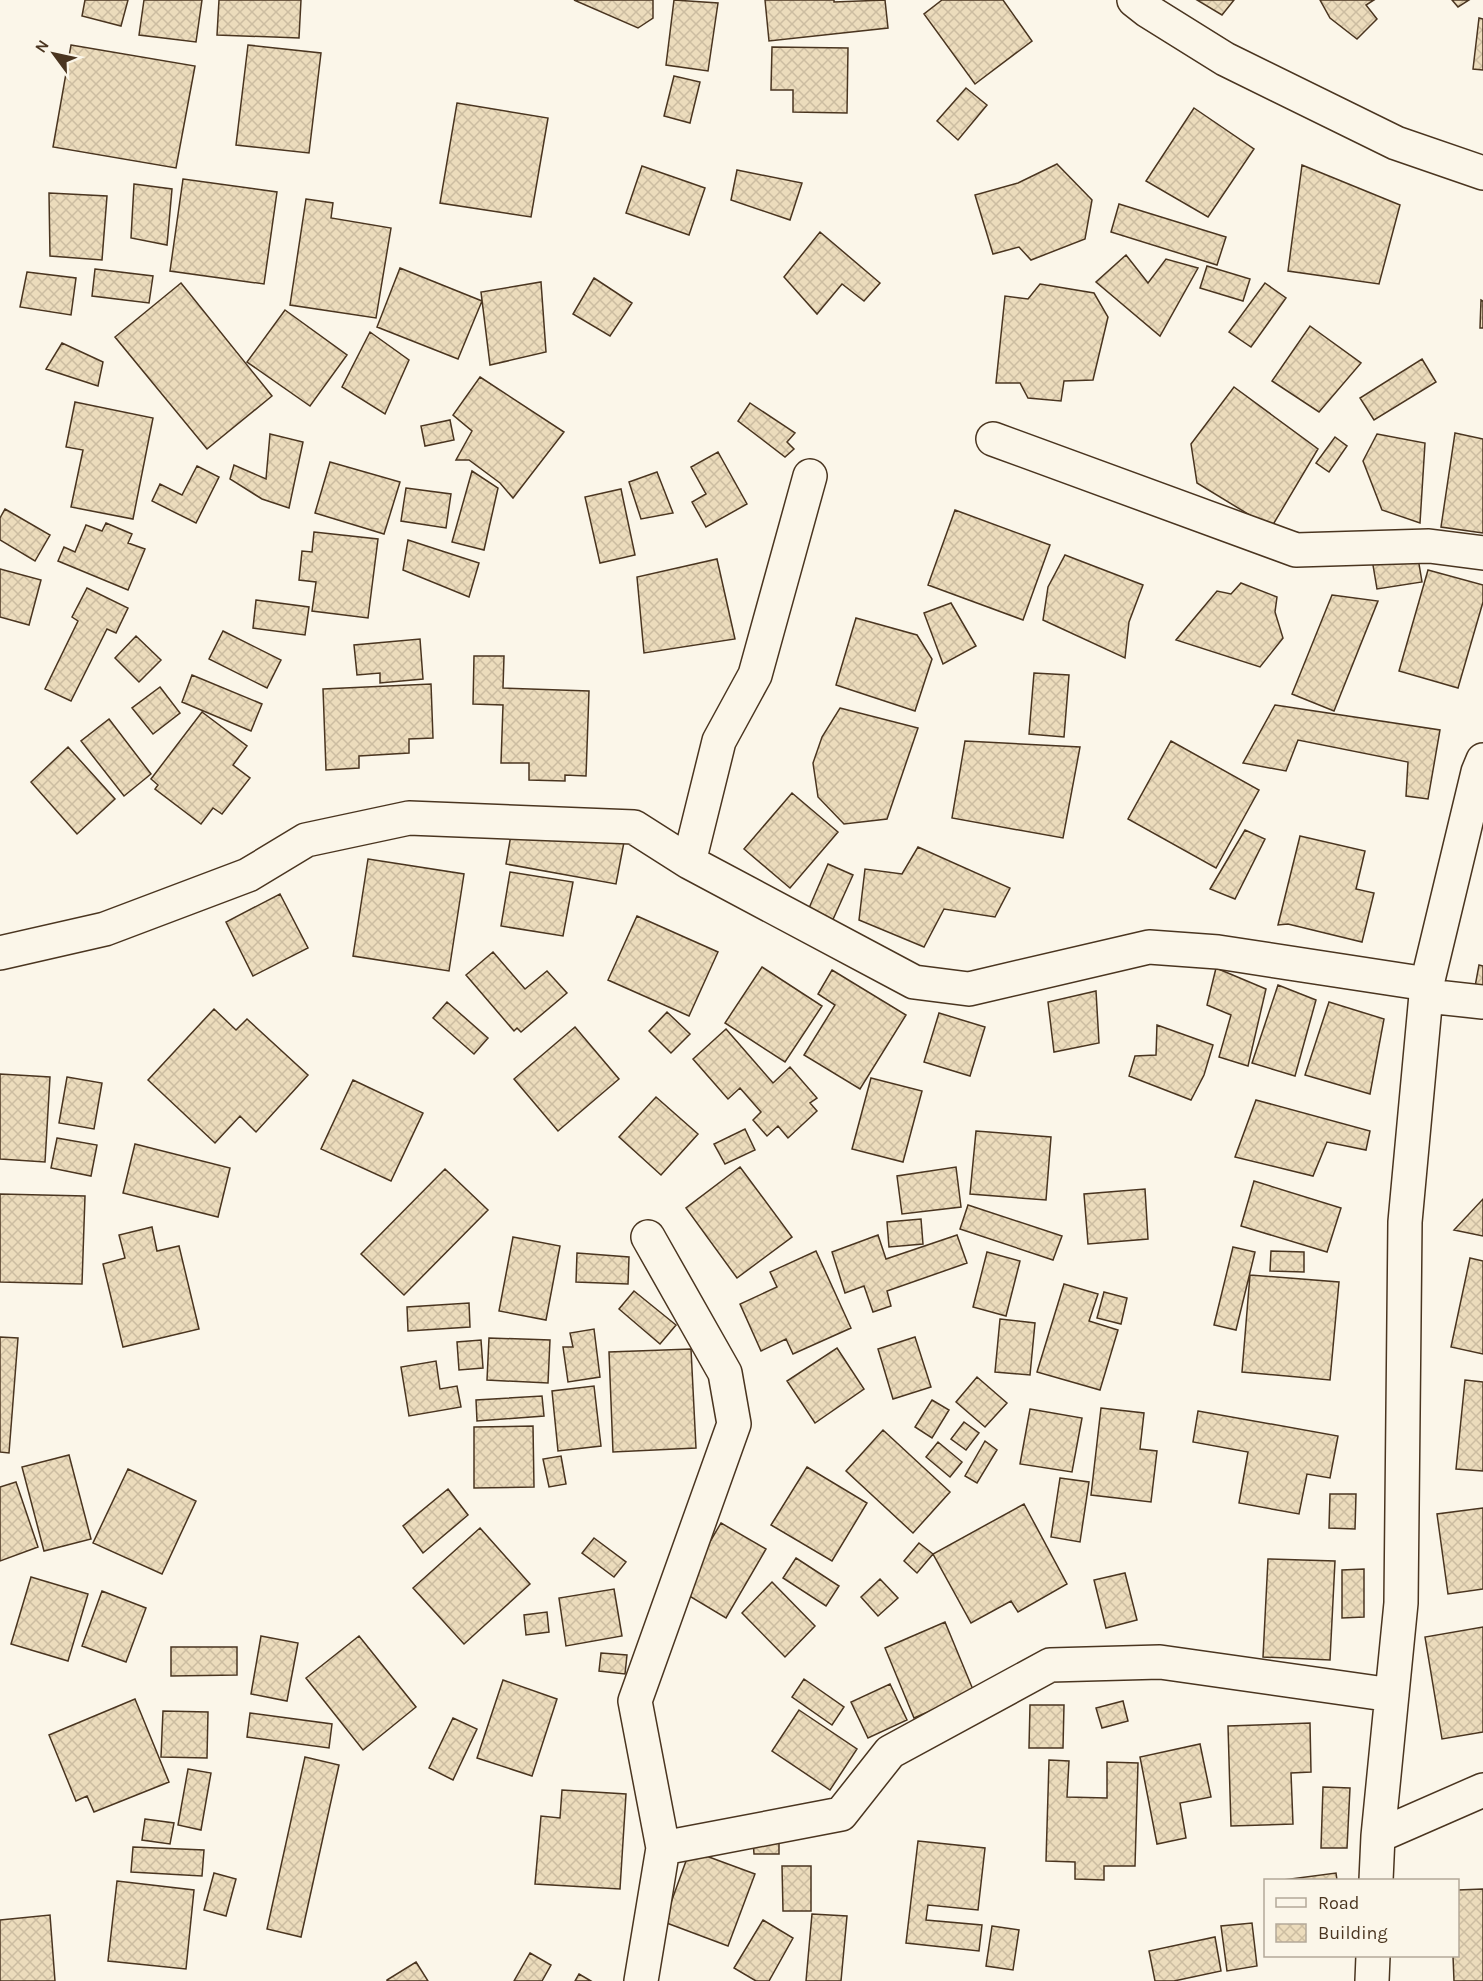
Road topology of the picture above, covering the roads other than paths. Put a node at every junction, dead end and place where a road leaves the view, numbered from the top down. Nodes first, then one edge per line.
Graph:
1 (1134, 0) edge
2 (1483, 173) edge
3 (993, 439) dead end
4 (810, 477) dead end
5 (1483, 553) edge
6 (1483, 760) edge
7 (689, 862) junction
8 (0, 953) edge
9 (1427, 990) junction
10 (1483, 1002) edge
11 (648, 1237) dead end
12 (1392, 1695) junction
13 (1483, 1790) edge
14 (1378, 1836) junction
15 (663, 1848) junction
16 (1376, 1879) edge
17 (1373, 1957) edge
18 (640, 1981) edge
19 (1372, 1981) edge

1 - 2 street
3 - 5 street
4 - 7 street
6 - 9 street
7 - 8 street
7 - 9 street
9 - 10 street
9 - 12 street
11 - 15 street
12 - 14 street
12 - 15 street
13 - 14 street
14 - 16 street
15 - 18 street
17 - 19 street

